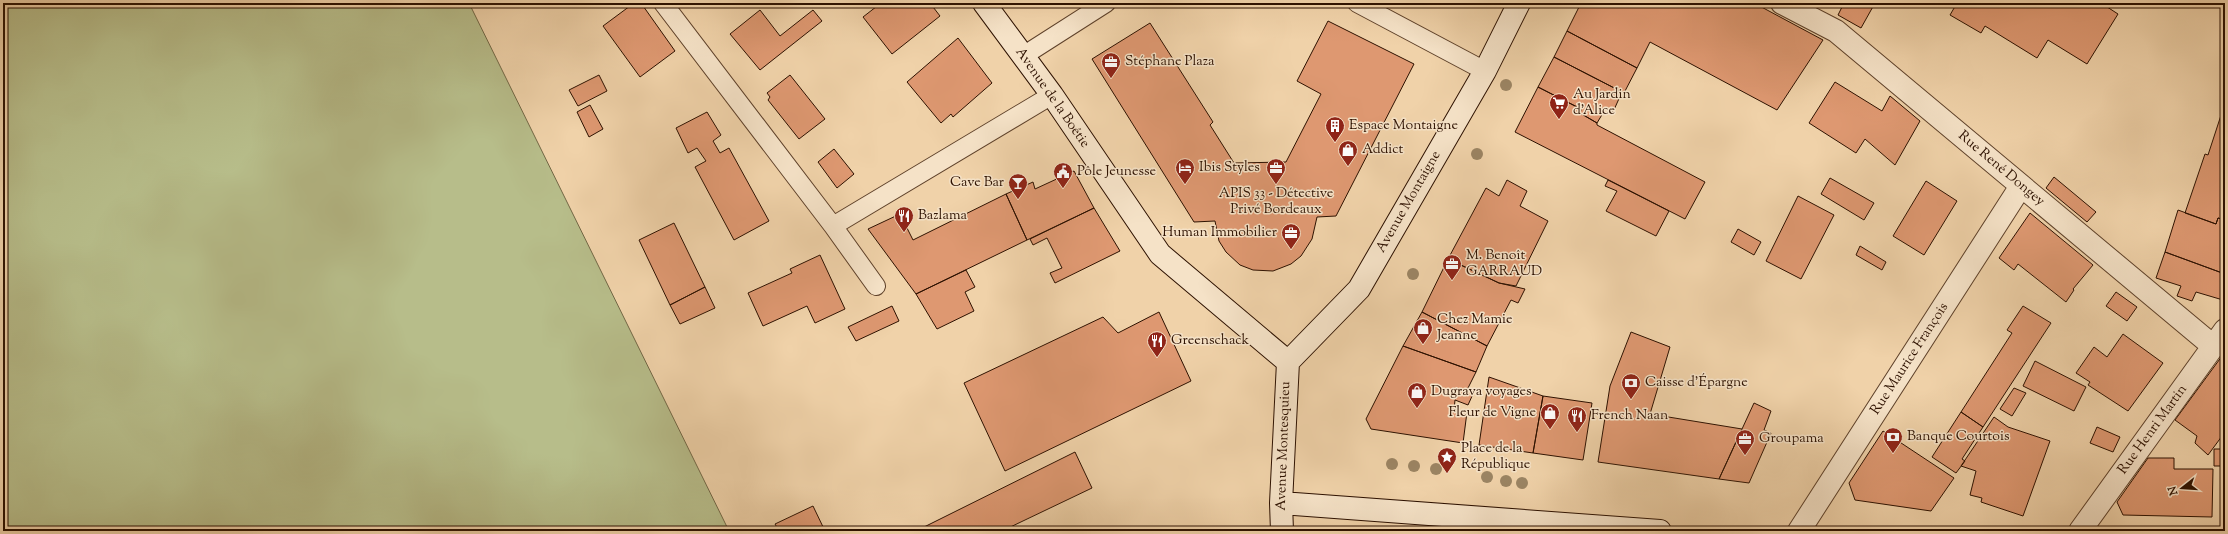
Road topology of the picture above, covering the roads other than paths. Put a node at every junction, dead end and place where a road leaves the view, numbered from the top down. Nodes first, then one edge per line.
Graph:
1 (663, 3) edge
2 (984, 3) edge
3 (1106, 3) edge
4 (1357, 3) edge
5 (1519, 3) edge
6 (1782, 3) edge
7 (1023, 56) junction
8 (1485, 71) junction
9 (1052, 95) junction
10 (2021, 186) junction
11 (833, 226) junction
12 (876, 286) dead end
13 (2219, 338) edge
14 (1288, 362) junction
15 (1281, 503) junction
16 (1282, 531) edge
17 (1660, 531) edge
18 (1799, 531) edge
19 (2080, 531) edge

1 - 11 lane
2 - 7 street, Avenue de la Boétie
3 - 7 lane
4 - 8 lane
5 - 8 street, Avenue Montaigne
6 - 10 street, Rue René Dongey
7 - 9 street, Avenue de la Boétie
8 - 14 street, Avenue Montaigne
9 - 11 lane
9 - 14 street, Avenue de la Boétie
10 - 13 street, Rue René Dongey
10 - 18 street, Rue Maurice François
11 - 12 lane
13 - 19 street, Rue Henri Martin
14 - 15 street, Avenue Montesquieu
15 - 16 street, Avenue Montesquieu
15 - 17 street

